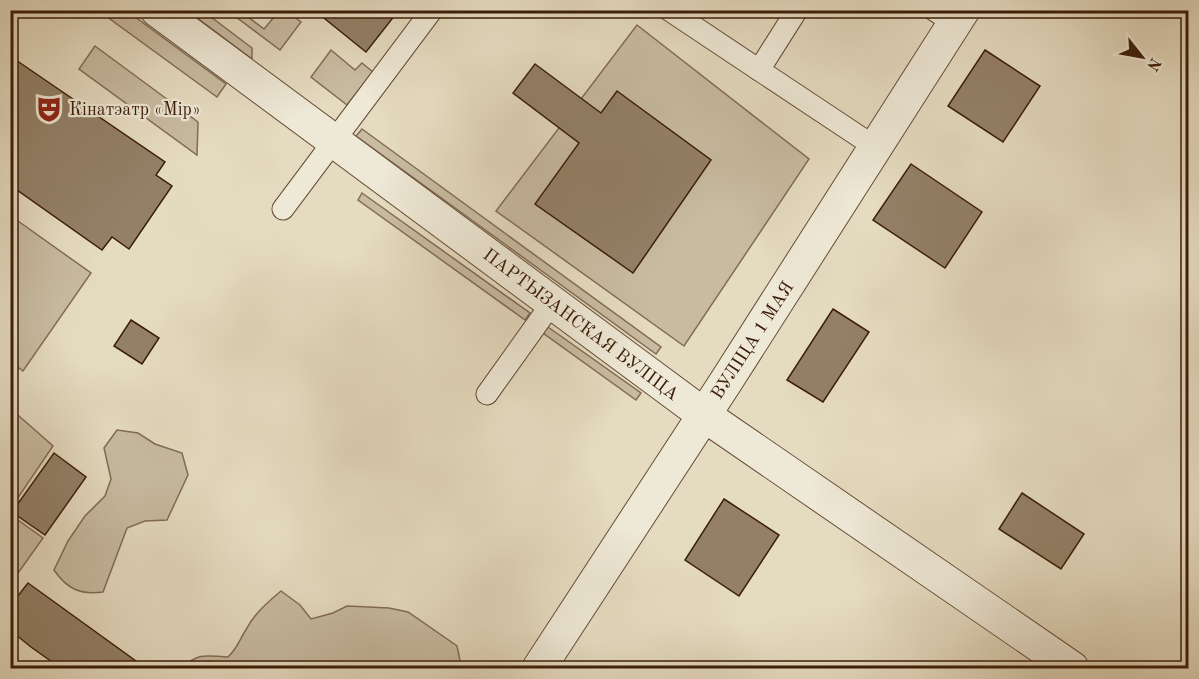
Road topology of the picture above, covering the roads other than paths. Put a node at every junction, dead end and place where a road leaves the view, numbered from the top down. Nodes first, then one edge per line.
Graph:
1 (157, 10) edge
2 (432, 10) edge
3 (669, 10) edge
4 (797, 10) edge
5 (950, 15) edge
6 (759, 70) junction
7 (333, 141) junction
8 (875, 147) junction
9 (284, 209) dead end
10 (552, 303) junction
11 (487, 394) dead end
12 (704, 415) junction
13 (539, 669) edge
14 (1072, 669) edge

1 - 7 street, ПАРТЫЗАНСКАЯ ВУЛІЦА
2 - 7 lane
3 - 6 lane
4 - 6 lane
5 - 8 street, ВУЛІЦА 1 МАЯ
6 - 8 lane
7 - 9 lane
7 - 10 street, ПАРТЫЗАНСКАЯ ВУЛІЦА
8 - 12 street, ВУЛІЦА 1 МАЯ
10 - 11 lane
10 - 12 street, ПАРТЫЗАНСКАЯ ВУЛІЦА
12 - 13 street, ВУЛІЦА 1 МАЯ
12 - 14 street, ПАРТЫЗАНСКАЯ ВУЛІЦА

